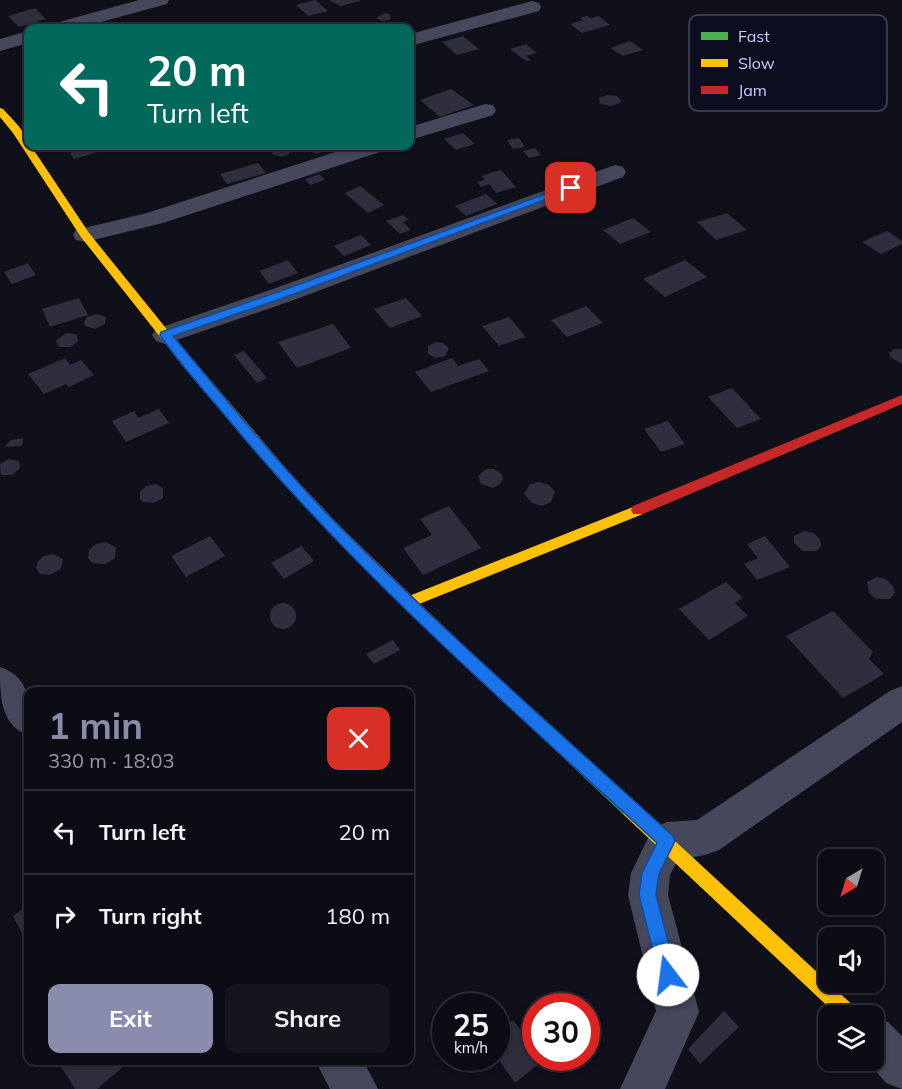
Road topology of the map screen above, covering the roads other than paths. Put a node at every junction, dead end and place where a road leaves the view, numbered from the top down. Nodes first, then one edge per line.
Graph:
1 (160, 0) edge
2 (532, 7) dead end
3 (73, 24) edge
4 (24, 38) edge
5 (414, 39) edge
6 (0, 45) edge
7 (0, 111) edge
8 (485, 111) dead end
9 (414, 133) edge
10 (24, 136) edge
11 (36, 150) edge
12 (363, 150) edge
13 (615, 172) dead end
14 (86, 235) junction
15 (165, 335) junction
16 (902, 399) edge
17 (409, 602) junction
18 (0, 682) edge
19 (902, 702) edge
20 (24, 713) edge
21 (667, 841) junction
22 (840, 1005) edge
23 (884, 1048) edge
24 (340, 1065) edge
25 (902, 1067) edge
26 (356, 1089) edge
27 (642, 1089) edge

1 - 3 street
2 - 5 street
4 - 6 street
7 - 10 street
8 - 9 street
11 - 14 street
12 - 14 street
13 - 15 street
14 - 15 street
15 - 17 street
16 - 17 street
17 - 21 street
18 - 20 street
19 - 21 street
21 - 22 street
21 - 27 street
23 - 25 street
24 - 26 street

